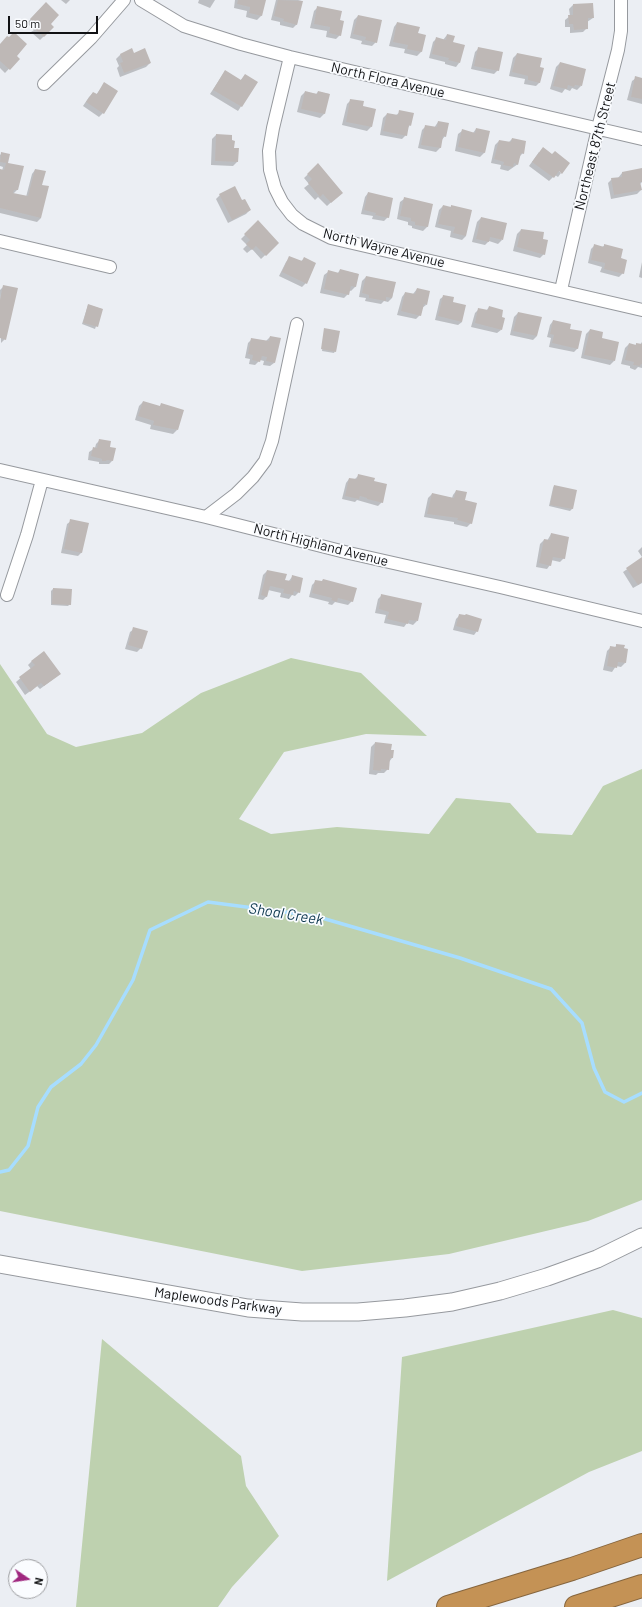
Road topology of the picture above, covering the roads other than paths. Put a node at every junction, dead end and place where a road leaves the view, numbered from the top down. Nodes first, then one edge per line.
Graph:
1 (124, 0) edge
2 (141, 0) edge
3 (621, 0) edge
4 (290, 57) junction
5 (44, 84) dead end
6 (598, 128) junction
7 (642, 139) edge
8 (0, 241) edge
9 (110, 266) dead end
10 (560, 290) junction
11 (642, 310) edge
12 (297, 324) dead end
13 (0, 470) edge
14 (42, 480) junction
15 (206, 517) junction
16 (7, 595) dead end
17 (642, 621) edge
18 (642, 1237) edge
19 (0, 1264) edge
20 (642, 1545) edge
21 (642, 1586) edge
22 (448, 1607) edge
23 (576, 1607) edge

1 - 5 street
2 - 4 street, North Flora Avenue
3 - 6 street, Northeast 87th Street
4 - 6 street, North Flora Avenue
4 - 10 street, North Wayne Avenue
6 - 7 street, North Flora Avenue
6 - 10 street, Northeast 87th Street
8 - 9 street
10 - 11 street, North Wayne Avenue
12 - 15 street
13 - 14 street, North Highland Avenue
14 - 15 street, North Highland Avenue
14 - 16 street
15 - 17 street, North Highland Avenue
18 - 19 main road, Maplewoods Parkway
20 - 22 highway
21 - 23 highway

